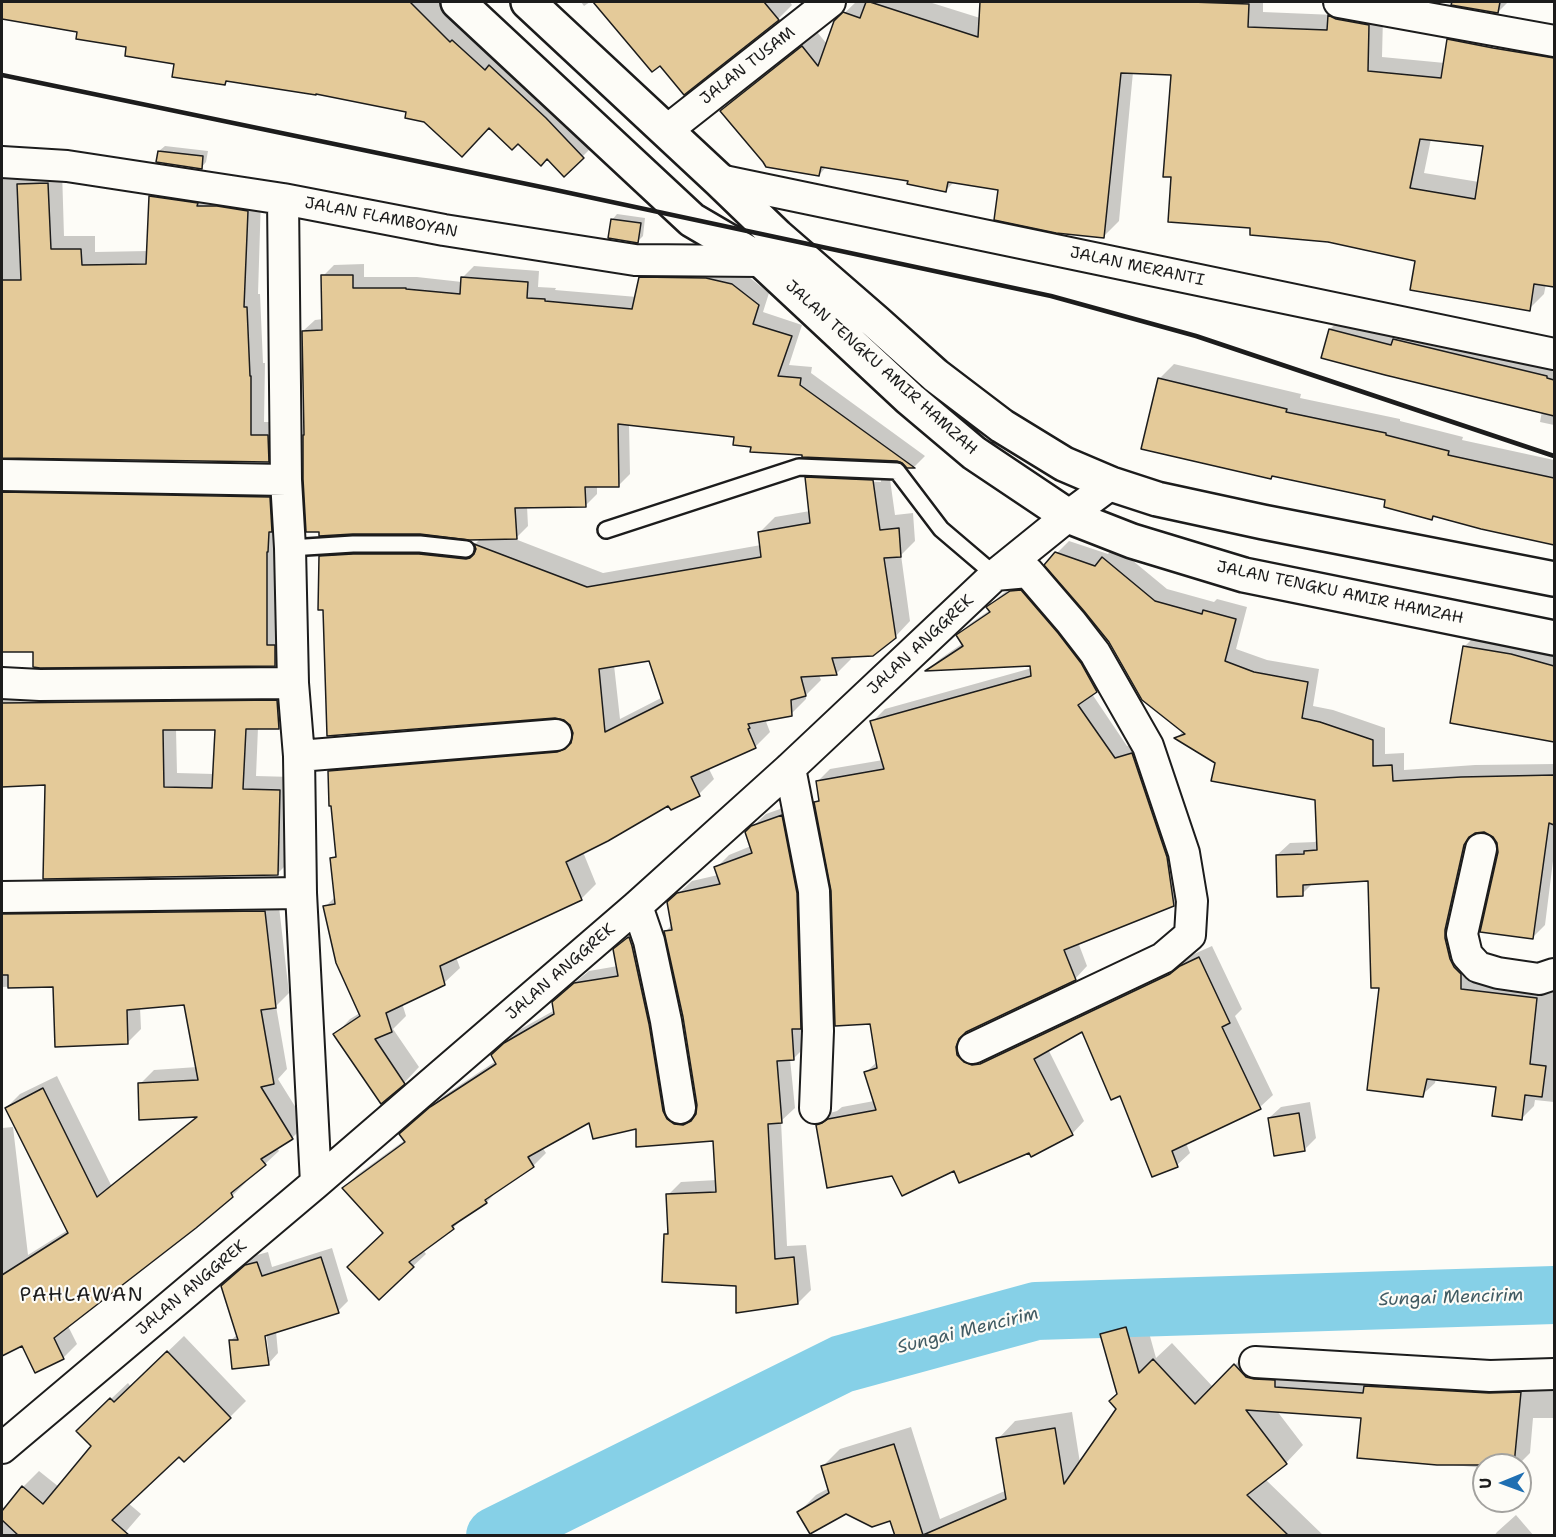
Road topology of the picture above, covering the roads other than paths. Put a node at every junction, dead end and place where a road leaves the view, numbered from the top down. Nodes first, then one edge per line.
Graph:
1 (458, 2) edge
2 (528, 2) edge
3 (830, 2) edge
4 (1339, 2) edge
5 (1554, 41) edge
6 (666, 131) junction
7 (2, 162) edge
8 (719, 180) junction
9 (283, 199) junction
10 (762, 261) junction
11 (1554, 354) edge
12 (2, 475) edge
13 (286, 480) junction
14 (1111, 484) junction
15 (1068, 516) junction
16 (606, 530) dead end
17 (290, 548) junction
18 (466, 549) dead end
19 (995, 575) junction
20 (1554, 579) edge
21 (1554, 638) edge
22 (2, 683) edge
23 (292, 683) junction
24 (556, 735) dead end
25 (299, 756) junction
26 (790, 768) junction
27 (1481, 849) dead end
28 (301, 893) junction
29 (2, 897) edge
30 (637, 906) junction
31 (1554, 974) edge
32 (973, 1048) dead end
33 (680, 1108) dead end
34 (815, 1108) dead end
35 (316, 1183) junction
36 (1256, 1362) dead end
37 (1554, 1374) edge
38 (5, 1435) edge

1 - 10 main road, JALAN TENGKU AMIR HAMZAH
2 - 6 main road, JALAN TENGKU AMIR HAMZAH
3 - 6 street, JALAN TUSAM
4 - 5 street
6 - 8 main road, JALAN TENGKU AMIR HAMZAH
7 - 9 street, JALAN FLAMBOYAN
8 - 11 street, JALAN MERANTI
8 - 14 main road, JALAN TENGKU AMIR HAMZAH
9 - 10 street, JALAN FLAMBOYAN
9 - 13 street
10 - 15 main road, JALAN TENGKU AMIR HAMZAH
12 - 13 street
13 - 17 street
14 - 15 street, JALAN ANGGREK
14 - 20 main road, JALAN TENGKU AMIR HAMZAH
15 - 19 street, JALAN ANGGREK
15 - 21 main road, JALAN TENGKU AMIR HAMZAH
16 - 19 lane
17 - 18 lane
17 - 23 street
19 - 26 street, JALAN ANGGREK
19 - 32 street
22 - 23 street
23 - 25 street
24 - 25 street
25 - 28 street
26 - 30 street, JALAN ANGGREK
26 - 34 street
27 - 31 street
28 - 29 street
28 - 35 street
30 - 33 street
30 - 35 street, JALAN ANGGREK
35 - 38 street, JALAN ANGGREK
36 - 37 street

